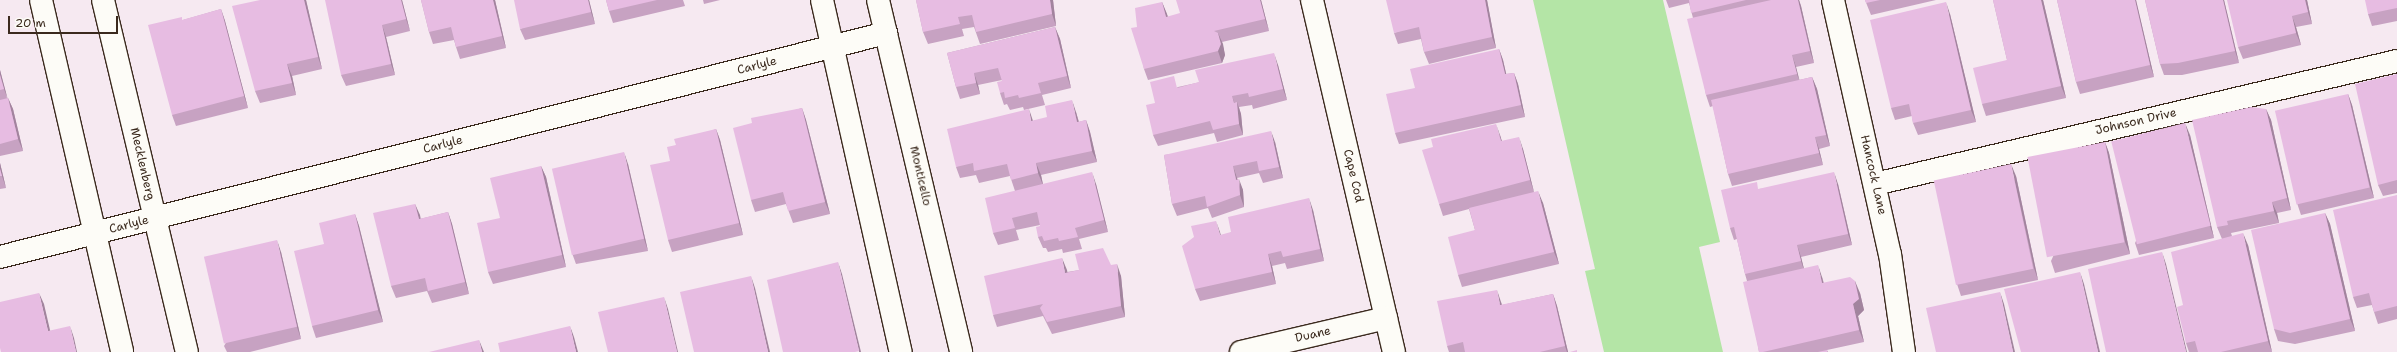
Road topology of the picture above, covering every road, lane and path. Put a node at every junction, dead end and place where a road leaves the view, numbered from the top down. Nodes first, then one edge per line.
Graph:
1 (41, 0) edge
2 (103, 0) edge
3 (822, 0) edge
4 (878, 0) edge
5 (1312, 0) edge
6 (1833, 0) edge
7 (886, 33) junction
8 (833, 47) junction
9 (2397, 61) edge
10 (1875, 184) junction
11 (155, 218) junction
12 (96, 233) junction
13 (0, 257) edge
14 (1386, 318) junction
15 (122, 352) edge
16 (187, 352) edge
17 (901, 352) edge
18 (961, 352) edge
19 (1241, 352) edge
20 (1394, 352) edge
21 (1904, 352) edge

1 - 12 street
2 - 11 street, Mecklenberg
3 - 8 street
4 - 7 street, Monticello
5 - 14 street, Cape Cod
6 - 10 street, Hancock Lane
7 - 8 street, Carlyle
7 - 18 street, Monticello
8 - 11 street, Carlyle
8 - 17 street
9 - 10 street, Johnson Drive
10 - 21 street, Hancock Lane
11 - 12 street, Carlyle
11 - 16 street, Mecklenberg
12 - 13 street, Carlyle
12 - 15 street
14 - 19 street, Duane
14 - 20 street, Cape Cod

